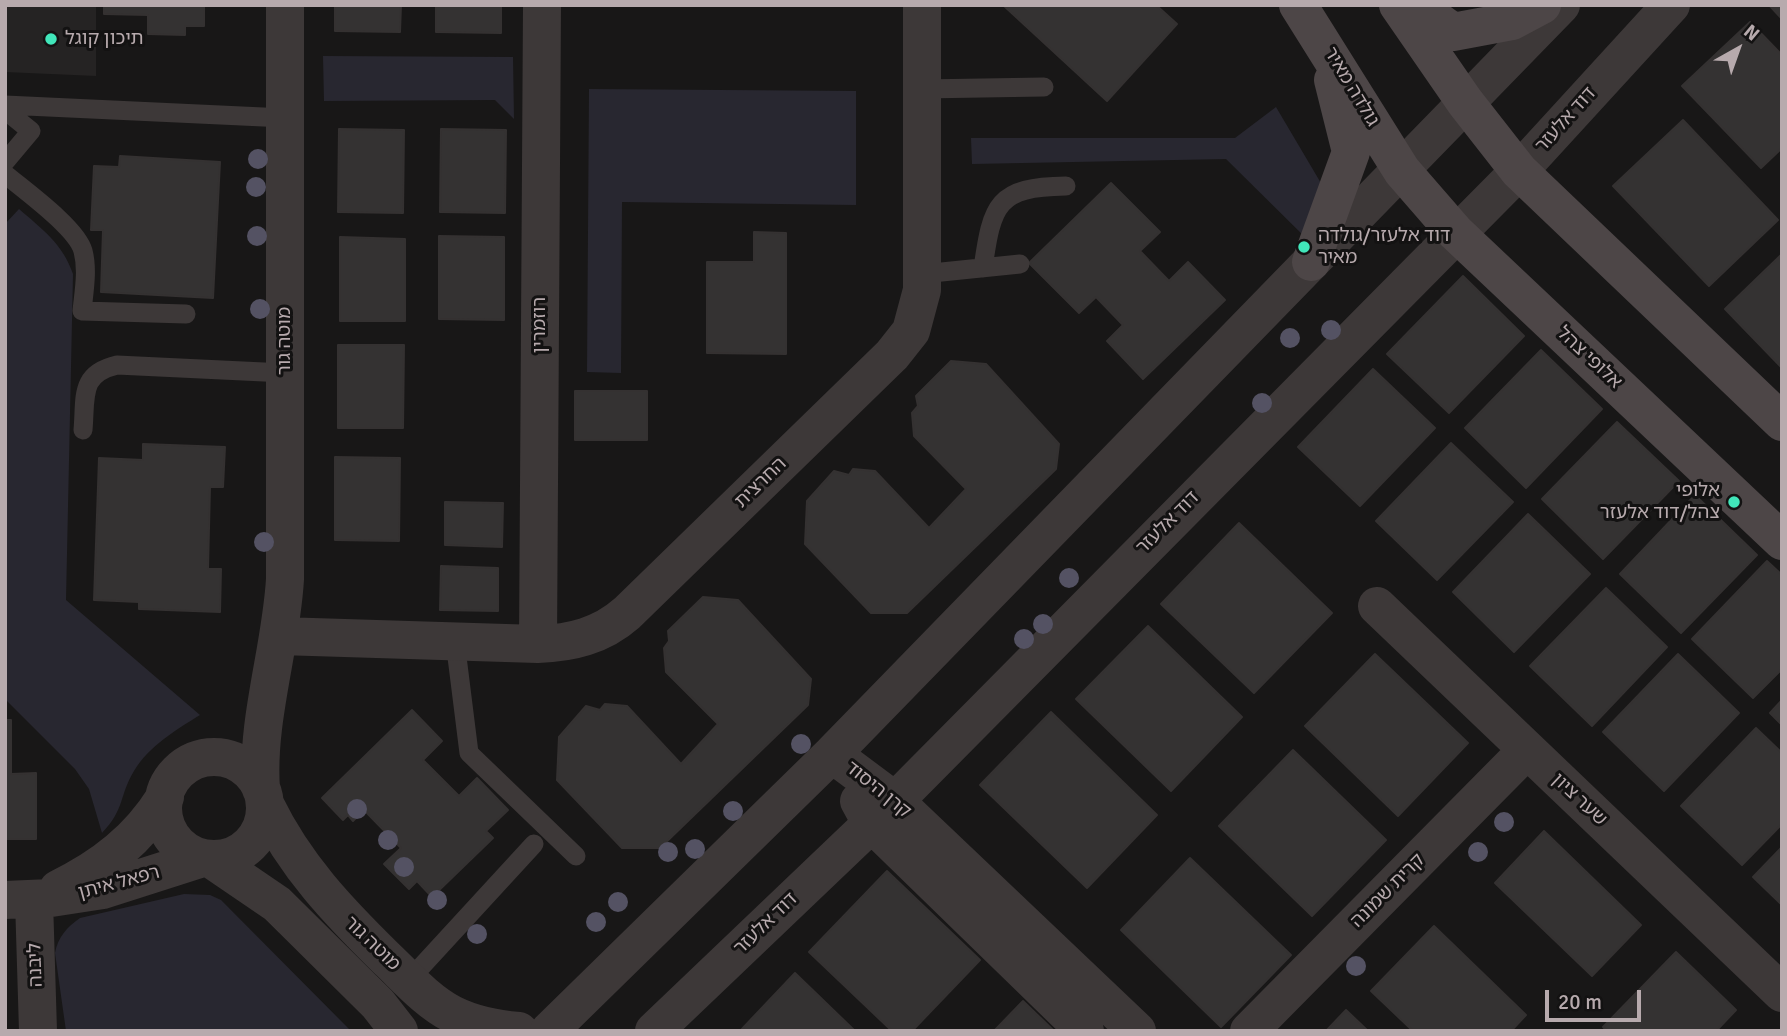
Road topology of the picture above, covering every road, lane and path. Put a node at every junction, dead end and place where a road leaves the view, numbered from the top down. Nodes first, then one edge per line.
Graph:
1 (285, 5) edge
2 (542, 5) edge
3 (922, 5) edge
4 (1298, 5) edge
5 (1398, 5) edge
6 (1416, 5) edge
7 (1542, 5) edge
8 (1561, 5) edge
9 (1671, 5) edge
10 (1322, 41) junction
11 (1044, 88) dead end
12 (922, 89) junction
13 (1465, 102) junction
14 (5, 108) edge
15 (285, 118) junction
16 (5, 162) edge
17 (1402, 170) junction
18 (1519, 171) junction
19 (5, 174) edge
20 (1066, 186) dead end
21 (1455, 232) junction
22 (1311, 262) junction
23 (1020, 264) dead end
24 (983, 268) junction
25 (922, 274) junction
26 (186, 314) dead end
27 (285, 373) junction
28 (1782, 422) edge
29 (83, 430) dead end
30 (1782, 541) edge
31 (1377, 606) dead end
32 (280, 636) junction
33 (455, 641) junction
34 (538, 644) junction
35 (273, 676) junction
36 (1527, 751) junction
37 (832, 754) junction
38 (195, 761) junction
39 (263, 796) junction
40 (164, 797) junction
41 (883, 812) junction
42 (534, 844) dead end
43 (576, 856) dead end
44 (207, 858) junction
45 (20, 900) edge
46 (409, 980) junction
47 (1782, 993) edge
48 (539, 1030) edge
49 (38, 1031) edge
50 (399, 1031) edge
51 (654, 1031) edge
52 (1085, 1031) edge
53 (1137, 1031) edge
54 (1249, 1031) edge

1 - 15 street, מוטה גור
2 - 34 street, רוזמרין
3 - 12 street, החרצית
4 - 10 main road, גולדה מאיר
5 - 13 main road
6 - 7 main road
8 - 13 street
9 - 18 street, דוד אלעזר
10 - 17 main road, גולדה מאיר
10 - 22 main road
11 - 12 lane
12 - 25 street, החרצית
13 - 17 street
13 - 18 main road
14 - 15 lane
14 - 16 lane
15 - 27 street, מוטה גור
17 - 21 main road, אלופי צהל
17 - 22 street
18 - 21 street, דוד אלעזר
18 - 28 main road
19 - 26 lane
20 - 24 lane
21 - 30 main road, אלופי צהל
21 - 41 street, דוד אלעזר
22 - 37 street
23 - 24 lane
24 - 25 lane
25 - 34 street, החרצית
27 - 29 lane
27 - 32 street, מוטה גור
31 - 36 street, שער ציון
32 - 33 street, החרצית
32 - 35 street, מוטה גור
33 - 34 street, החרצית
33 - 43 lane
35 - 38 street, מוטה גור
35 - 39 street, מוטה גור
36 - 47 street, שער ציון
36 - 54 street, קרית שמונה
37 - 41 street, קרן היסוד
37 - 48 street
38 - 39 street
38 - 40 street
39 - 44 street
39 - 46 street, מוטה גור
40 - 44 street
40 - 45 street, רפאל איתן
41 - 51 street, דוד אלעזר
41 - 52 street, קרן היסוד
41 - 53 street, קרן היסוד
42 - 46 lane
44 - 45 street, רפאל איתן
44 - 50 street, מוטה גור
45 - 49 street, ליבנה
46 - 48 street, מוטה גור

